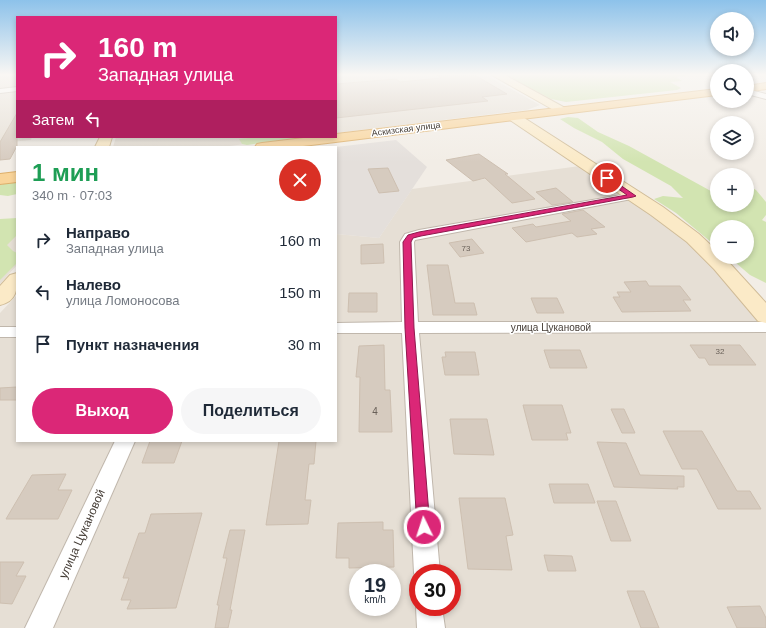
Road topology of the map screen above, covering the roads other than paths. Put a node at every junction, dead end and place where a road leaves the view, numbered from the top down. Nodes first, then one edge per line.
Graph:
1 (548, 103) edge
2 (625, 103) edge
3 (562, 111) junction
4 (514, 117) junction
5 (270, 146) edge
6 (16, 177) edge
7 (0, 179) edge
8 (633, 196) junction
9 (16, 280) edge
10 (0, 299) edge
11 (766, 316) edge
12 (766, 327) edge
13 (337, 328) edge
14 (410, 328) junction
15 (0, 332) edge
16 (16, 332) edge
17 (124, 442) edge
18 (426, 564) edge
19 (430, 616) edge
20 (40, 628) edge
21 (431, 628) edge

1 - 3 street
2 - 3 main road, Аскизская улица
3 - 4 main road, Аскизская улица
4 - 5 main road, Аскизская улица
4 - 8 street
6 - 7 main road
8 - 11 street
8 - 14 street
9 - 10 street
12 - 14 street, улица Цукановой
13 - 14 street, улица Цукановой
14 - 18 street
15 - 16 street
17 - 20 street, улица Цукановой
19 - 21 street

